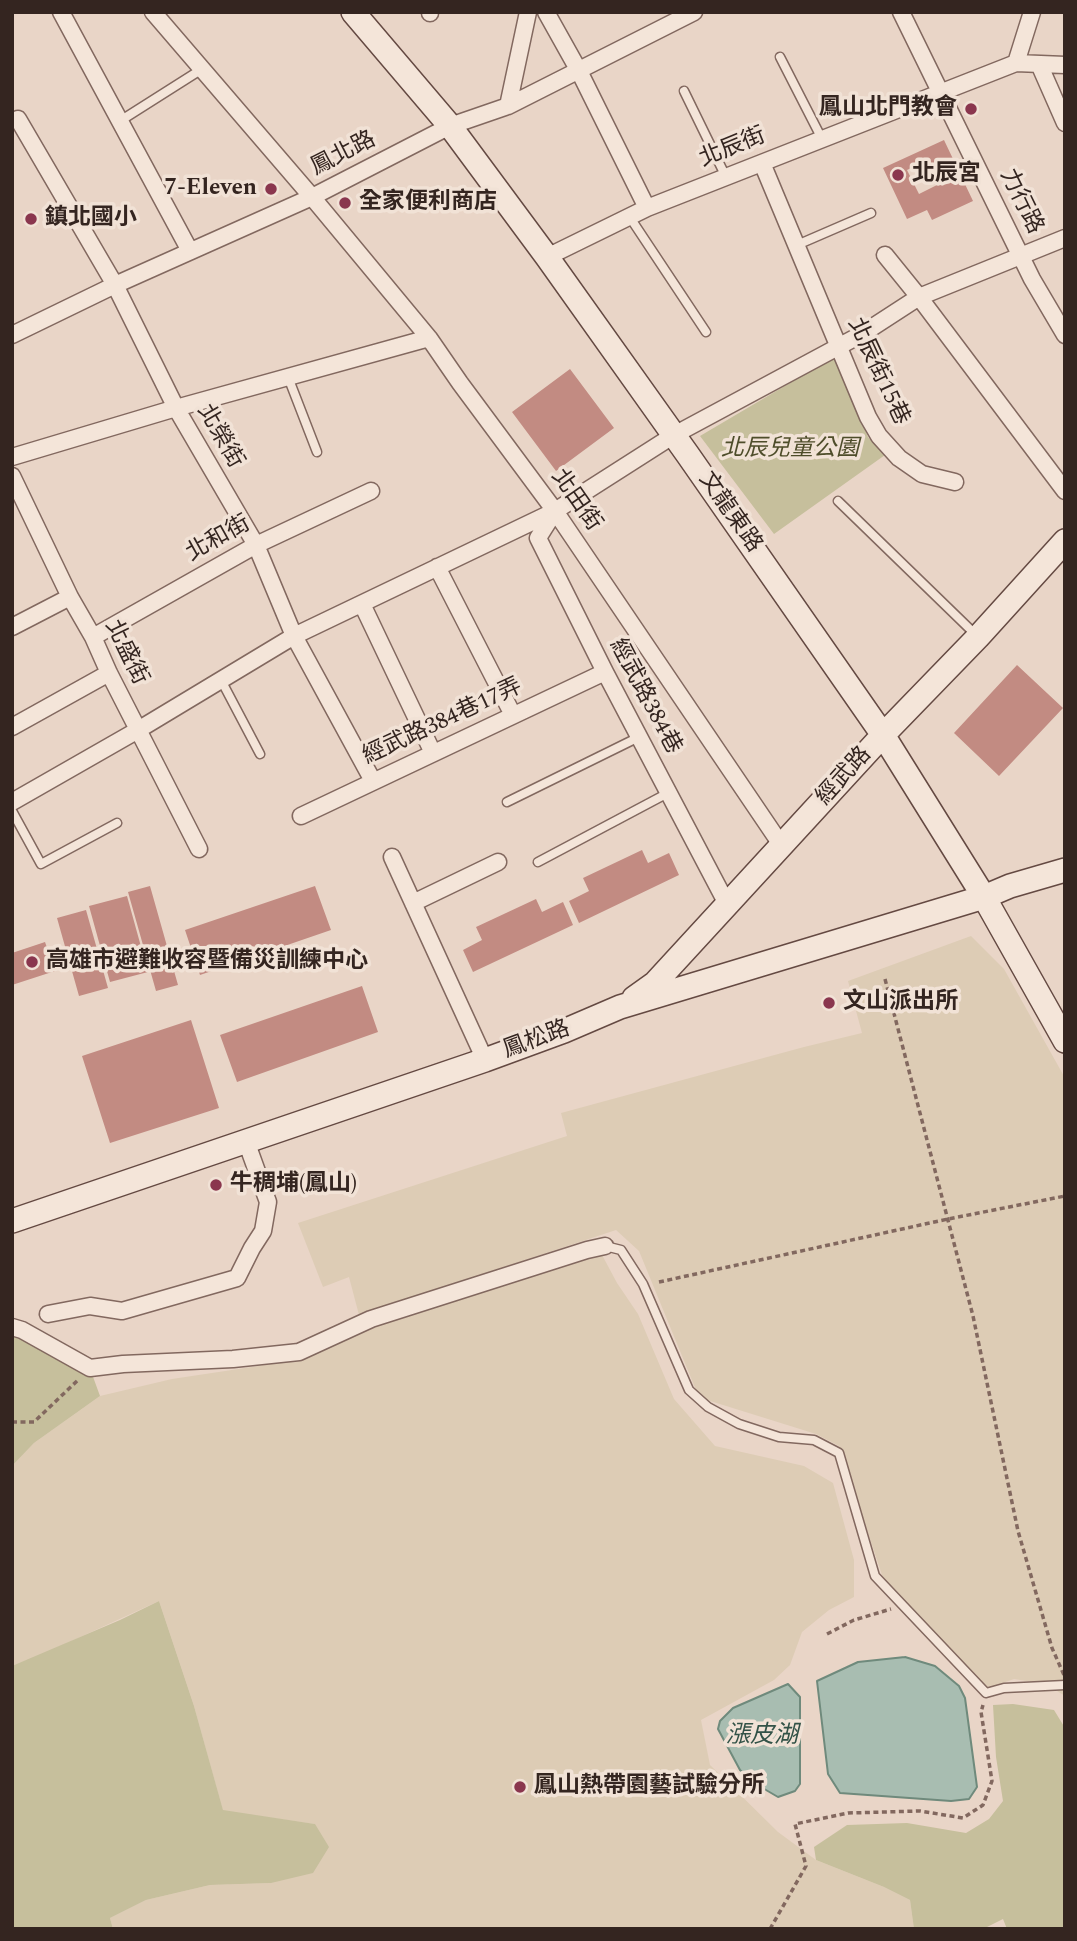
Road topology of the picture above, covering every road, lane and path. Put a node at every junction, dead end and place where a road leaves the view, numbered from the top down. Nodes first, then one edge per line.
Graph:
1 (61, 12) edge
2 (153, 12) edge
3 (353, 12) edge
4 (528, 12) edge
5 (546, 12) edge
6 (694, 12) edge
7 (901, 12) edge
8 (1032, 12) edge
9 (780, 57) dead end
10 (1016, 63) junction
11 (1039, 64) junction
12 (1065, 65) edge
13 (202, 69) junction
14 (579, 71) junction
15 (684, 91) dead end
16 (940, 92) junction
17 (508, 106) junction
18 (18, 119) dead end
19 (120, 121) junction
20 (1065, 123) edge
21 (450, 126) junction
22 (822, 139) junction
23 (762, 163) junction
24 (726, 177) junction
25 (312, 197) junction
26 (647, 208) junction
27 (871, 213) dead end
28 (629, 216) junction
29 (1065, 238) edge
30 (797, 245) junction
31 (190, 251) junction
32 (885, 256) dead end
33 (1021, 256) junction
34 (547, 257) junction
35 (115, 285) junction
36 (919, 297) junction
37 (706, 332) dead end
38 (12, 335) edge
39 (1065, 335) edge
40 (429, 338) junction
41 (839, 347) junction
42 (288, 377) junction
43 (176, 408) junction
44 (674, 435) junction
45 (317, 452) dead end
46 (12, 457) edge
47 (12, 476) edge
48 (955, 482) dead end
49 (371, 491) dead end
50 (1065, 491) edge
51 (838, 501) dead end
52 (555, 511) junction
53 (1065, 541) edge
54 (256, 545) junction
55 (437, 568) junction
56 (70, 597) junction
57 (362, 604) junction
58 (12, 626) edge
59 (294, 636) junction
60 (93, 637) junction
61 (978, 637) junction
62 (605, 672) junction
63 (109, 673) junction
64 (221, 680) junction
65 (513, 715) junction
66 (12, 727) edge
67 (138, 730) junction
68 (883, 735) junction
69 (639, 737) junction
70 (433, 753) junction
71 (260, 754) dead end
72 (373, 781) junction
73 (669, 793) junction
74 (12, 802) edge
75 (507, 802) dead end
76 (12, 811) edge
77 (301, 816) dead end
78 (117, 823) dead end
79 (782, 846) junction
80 (199, 849) dead end
81 (392, 857) dead end
82 (498, 862) dead end
83 (538, 862) dead end
84 (1065, 870) edge
85 (984, 897) junction
86 (413, 903) junction
87 (727, 904) junction
88 (885, 979) dead end
89 (620, 1007) junction
90 (1065, 1041) edge
91 (485, 1060) junction
92 (246, 1141) junction
93 (1065, 1196) edge
94 (948, 1219) junction
95 (12, 1221) edge
96 (605, 1246) joint
97 (659, 1282) dead end
98 (48, 1314) dead end
99 (12, 1327) edge
100 (90, 1368) junction
101 (12, 1422) edge
102 (903, 1606) junction
103 (827, 1634) dead end
104 (1065, 1677) edge
105 (1065, 1685) edge
106 (986, 1693) junction
107 (770, 1929) edge

1 - 19 street
2 - 13 street, 北田街
3 - 21 street, 文龍東路
4 - 17 street
5 - 14 street
6 - 14 street, 鳳北路
7 - 16 street, 力行路
8 - 10 street
9 - 22 lane
10 - 11 street
10 - 16 street, 北辰街
11 - 12 street
11 - 20 street
13 - 19 lane
13 - 25 street, 北田街
14 - 17 street, 鳳北路
14 - 26 street
15 - 24 lane
16 - 22 street, 北辰街
16 - 33 street, 力行路
17 - 21 street, 鳳北路
18 - 35 street, 北榮街
19 - 31 street
21 - 25 street, 鳳北路
21 - 34 street, 文龍東路
22 - 23 street, 北辰街
23 - 24 street, 北辰街
23 - 30 street, 北辰街15巷
24 - 26 street, 北辰街
25 - 31 street, 鳳北路
25 - 40 street, 北田街
26 - 28 street, 北辰街
27 - 30 lane
28 - 34 street, 北辰街
28 - 37 lane
29 - 33 street
30 - 41 street, 北辰街15巷
31 - 35 street, 鳳北路
32 - 36 street
33 - 36 street
33 - 39 street, 力行路
34 - 44 street, 文龍東路
35 - 38 street, 鳳北路
35 - 43 street, 北榮街
36 - 41 street
36 - 50 street
40 - 42 street
40 - 52 street, 北田街
41 - 44 street
41 - 48 street, 北辰街15巷
42 - 43 street
42 - 45 lane
43 - 46 street
43 - 54 street, 北榮街
44 - 52 street
44 - 68 street, 文龍東路
47 - 56 street, 北盛街
49 - 54 street, 北和街
51 - 61 lane
52 - 55 street
52 - 62 street, 經武路384巷
52 - 79 street, 北田街
53 - 61 street, 經武路
54 - 59 street, 北榮街
54 - 60 street, 北和街
55 - 57 street
55 - 65 street
56 - 58 street
56 - 60 street, 北盛街
57 - 59 street
57 - 70 street
59 - 64 street
59 - 72 street, 北榮街
60 - 63 street, 北盛街
61 - 68 street, 經武路
62 - 65 street, 經武路384巷17弄
62 - 69 street, 經武路384巷
63 - 66 street
63 - 67 street, 北盛街
64 - 67 street
64 - 71 lane
65 - 70 street, 經武路384巷17弄
67 - 74 street
67 - 80 street, 北盛街
68 - 79 street, 經武路
68 - 85 street, 文龍東路
69 - 73 street, 經武路384巷
69 - 75 lane
70 - 72 street, 經武路384巷17弄
72 - 77 street, 經武路384巷17弄
73 - 83 lane
73 - 87 street, 經武路384巷
76 - 78 lane
79 - 87 street, 經武路
81 - 86 street
82 - 86 street
84 - 85 street, 鳳松路
85 - 89 street, 鳳松路
85 - 90 street, 文龍東路
86 - 91 street
87 - 89 street, 經武路
88 - 94 path
89 - 91 street, 鳳松路
91 - 92 street, 鳳松路
92 - 95 street, 鳳松路
92 - 98 street
93 - 94 path
94 - 97 path
94 - 104 path
96 - 100 street
96 - 102 lane
99 - 100 street
100 - 101 path
102 - 103 path
102 - 106 lane
105 - 106 lane
106 - 107 path

